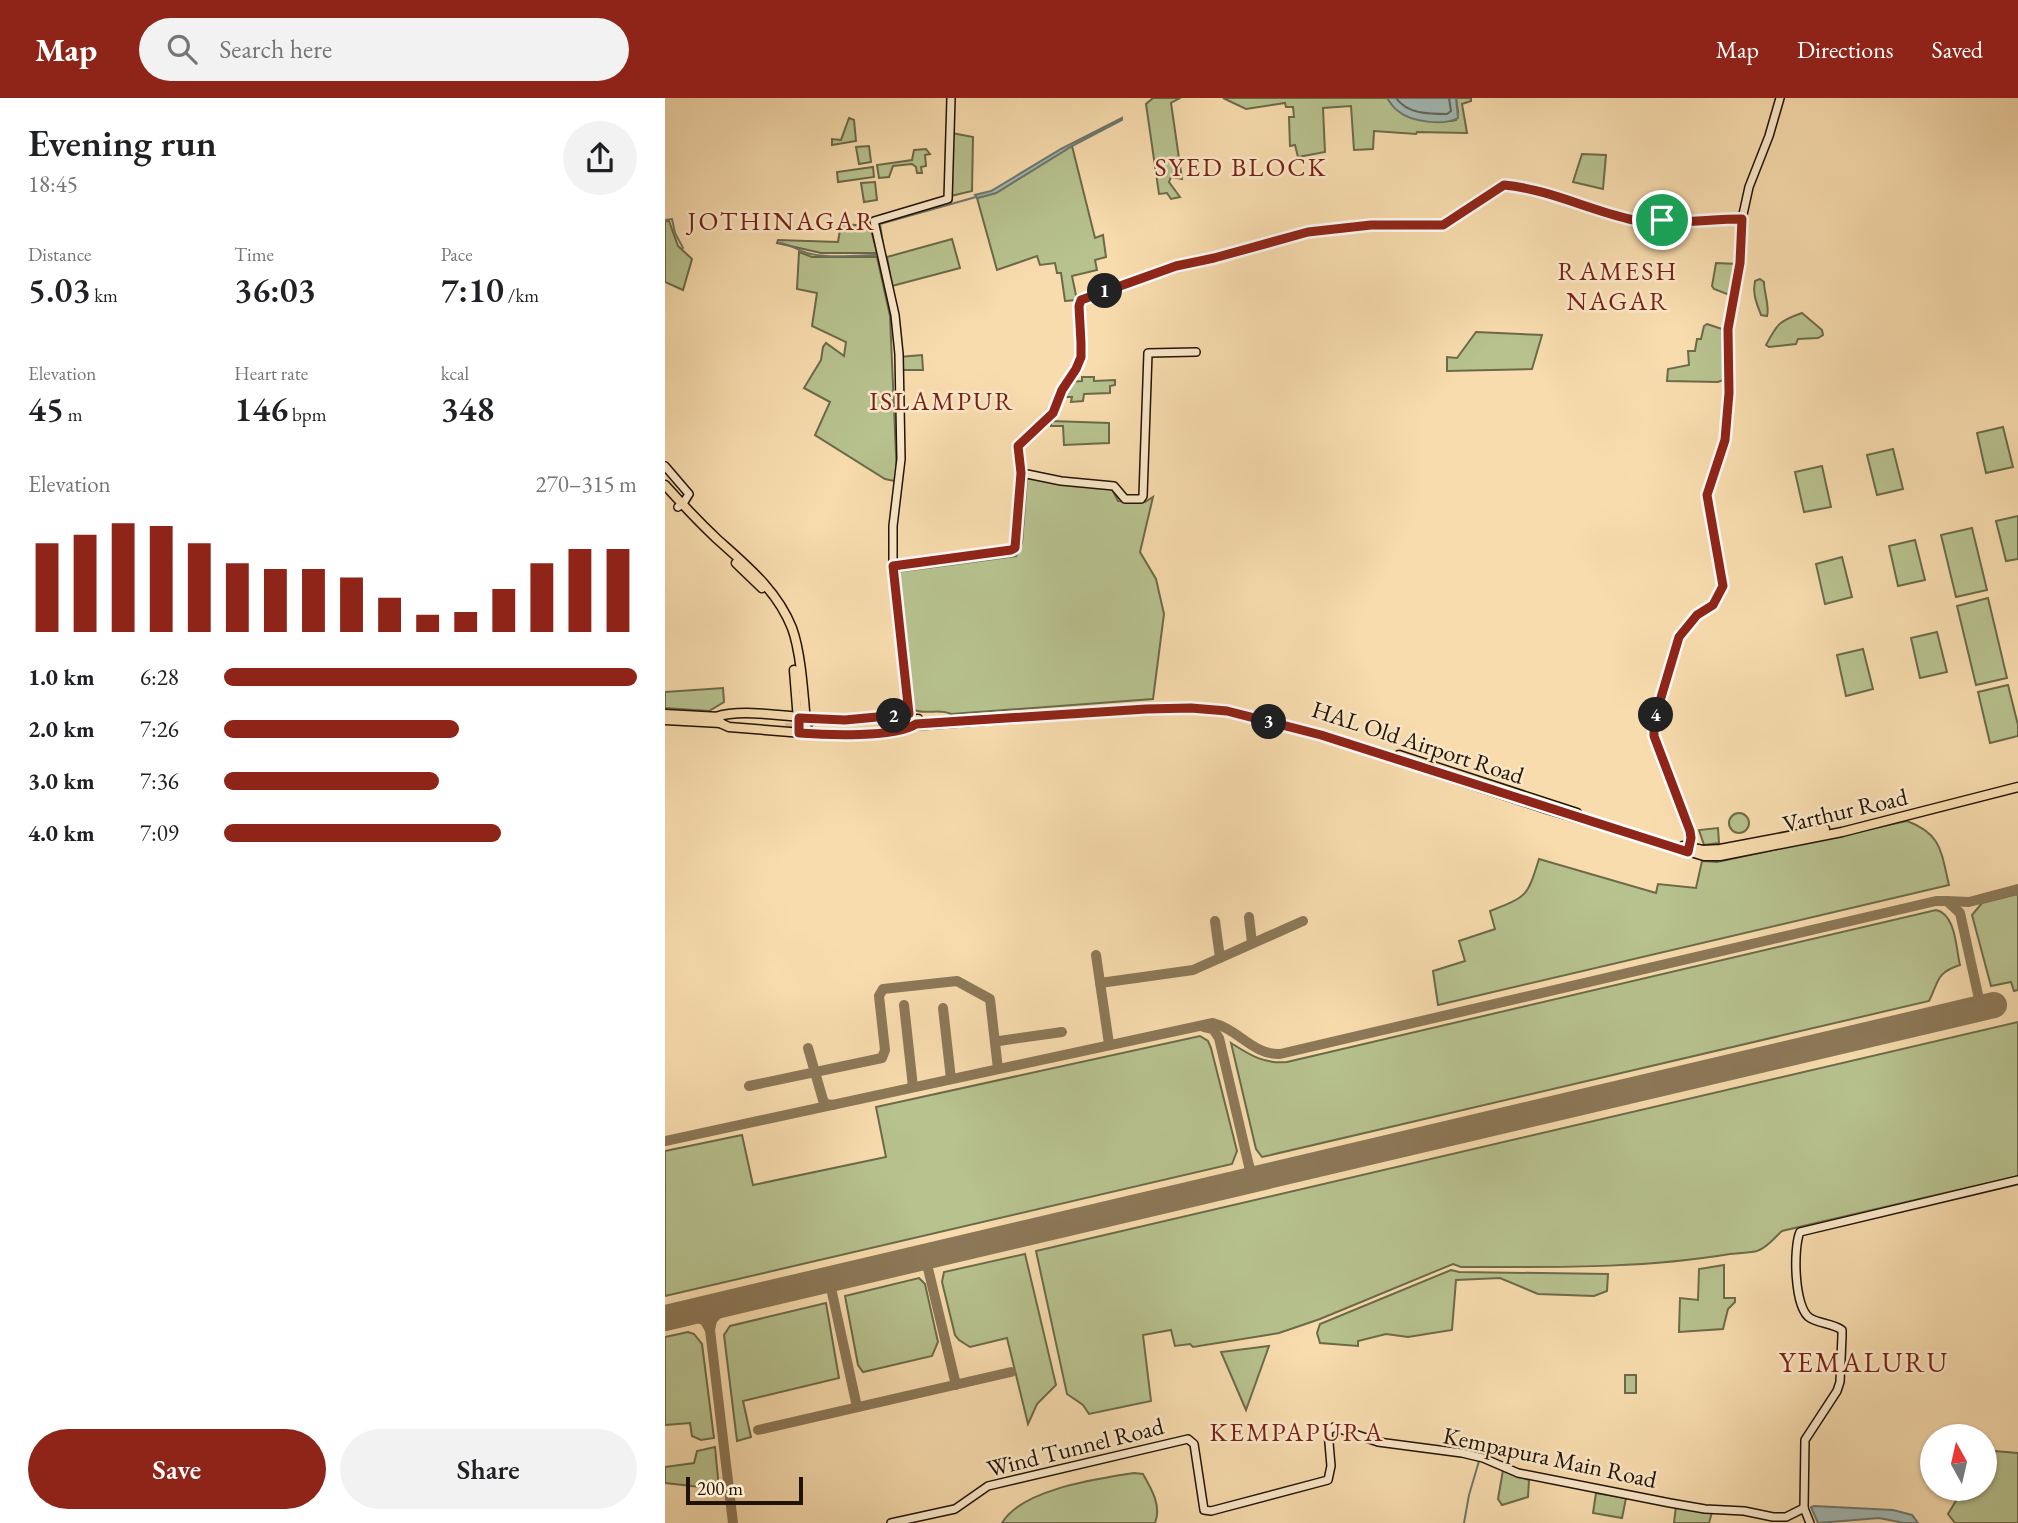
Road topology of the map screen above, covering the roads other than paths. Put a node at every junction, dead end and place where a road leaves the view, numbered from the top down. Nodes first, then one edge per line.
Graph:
1 (951, 98) edge
2 (1780, 98) edge
3 (1742, 219) junction
4 (1196, 352) dead end
5 (665, 466) edge
6 (1021, 473) junction
7 (665, 485) edge
8 (665, 492) edge
9 (680, 505) junction
10 (893, 566) junction
11 (665, 714) edge
12 (909, 714) junction
13 (802, 718) junction
14 (665, 720) edge
15 (718, 720) junction
16 (917, 722) junction
17 (785, 724) tunnel mouth
18 (816, 726) tunnel mouth
19 (803, 733) junction
20 (2018, 785) edge
21 (1686, 850) junction
22 (2018, 1180) edge
23 (1329, 1428) joint
24 (1805, 1509) junction
25 (891, 1523) edge
26 (1812, 1523) edge

1 - 10 street
2 - 3 street
3 - 6 street
3 - 21 street
4 - 6 street
5 - 9 street
6 - 10 street
7 - 9 main road
8 - 9 main road
9 - 13 main road
10 - 12 street
11 - 15 main road
12 - 13 main road
12 - 16 main road
13 - 15 main road
13 - 19 main road
14 - 15 main road
15 - 17 main road
15 - 19 main road
16 - 18 main road
16 - 19 main road
16 - 21 main road, HAL Old Airport Road
20 - 21 main road, Varthur Road
22 - 24 street
23 - 24 street, Kempapura Main Road
23 - 25 street, Wind Tunnel Road
24 - 26 street

